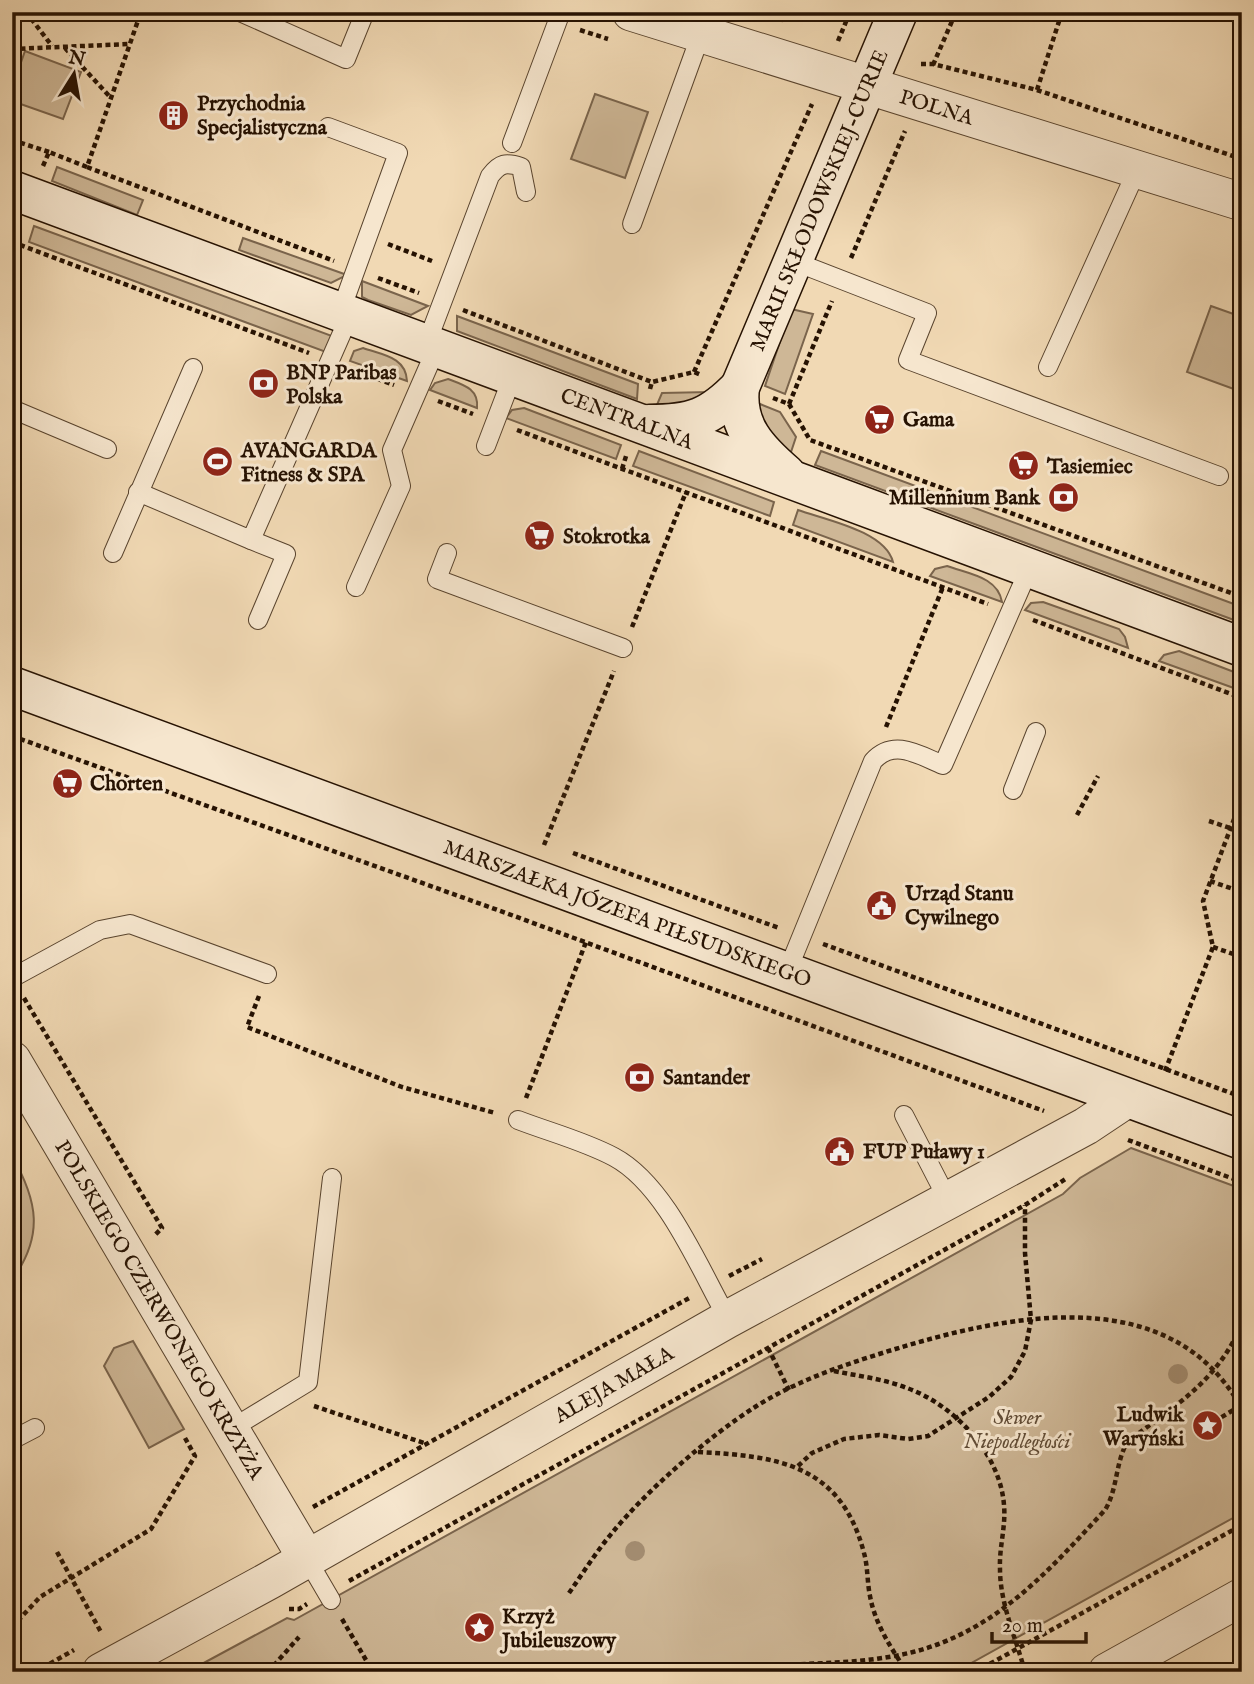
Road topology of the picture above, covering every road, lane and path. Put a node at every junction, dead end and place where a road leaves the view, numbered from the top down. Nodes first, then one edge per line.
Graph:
1 (26, 12) edge
2 (141, 12) edge
3 (240, 12) edge
4 (365, 12) edge
5 (561, 12) edge
6 (631, 12) edge
7 (850, 12) edge
8 (898, 12) edge
9 (956, 12) edge
10 (1062, 12) edge
11 (1211, 12) edge
12 (1242, 22) edge
13 (701, 34) junction
14 (839, 38) junction
15 (130, 44) junction
16 (53, 47) junction
17 (64, 47) junction
18 (12, 49) edge
19 (933, 64) junction
20 (874, 69) junction
21 (824, 72) junction
22 (1037, 90) junction
23 (111, 98) junction
24 (918, 102) junction
25 (328, 127) dead end
26 (12, 140) edge
27 (512, 143) dead end
28 (49, 152) junction
29 (1242, 159) edge
30 (1137, 170) junction
31 (526, 192) dead end
32 (21, 194) edge
33 (1242, 202) edge
34 (632, 224) dead end
35 (368, 236) junction
36 (12, 242) edge
37 (793, 261) junction
38 (455, 270) junction
39 (841, 280) junction
40 (345, 315) junction
41 (431, 347) junction
42 (330, 361) junction
43 (192, 368) dead end
44 (1048, 368) dead end
45 (694, 372) junction
46 (512, 377) junction
47 (740, 387) junction
48 (417, 393) junction
49 (789, 404) junction
50 (12, 409) edge
51 (495, 422) junction
52 (638, 425) junction
53 (486, 446) dead end
54 (107, 449) dead end
55 (622, 469) junction
56 (1220, 476) dead end
57 (795, 482) junction
58 (138, 492) junction
59 (686, 492) junction
60 (251, 540) junction
61 (113, 553) dead end
62 (447, 553) dead end
63 (1029, 569) junction
64 (356, 587) dead end
65 (943, 587) junction
66 (1242, 597) edge
67 (1010, 612) junction
68 (258, 620) dead end
69 (1242, 647) edge
70 (624, 648) junction
71 (12, 687) edge
72 (1242, 698) edge
73 (1036, 732) dead end
74 (12, 736) edge
75 (873, 761) junction
76 (1098, 776) dead end
77 (1013, 790) dead end
78 (1242, 798) edge
79 (1077, 815) dead end
80 (1209, 821) dead end
81 (1230, 828) junction
82 (531, 876) junction
83 (1210, 881) junction
84 (1242, 892) edge
85 (516, 917) junction
86 (586, 942) junction
87 (1213, 947) junction
88 (1242, 957) edge
89 (787, 972) junction
90 (267, 974) joint
91 (12, 978) edge
92 (12, 1060) edge
93 (1144, 1090) junction
94 (904, 1115) dead end
95 (518, 1120) junction
96 (1086, 1126) junction
97 (1127, 1140) junction
98 (1242, 1140) edge
99 (1116, 1147) dead end
100 (1071, 1176) dead end
101 (332, 1178) dead end
102 (1242, 1182) edge
103 (949, 1202) junction
104 (1025, 1205) junction
105 (728, 1319) junction
106 (1031, 1320) junction
107 (1242, 1323) edge
108 (768, 1348) junction
109 (832, 1371) junction
110 (1216, 1371) junction
111 (789, 1390) junction
112 (287, 1396) junction
113 (1241, 1408) edge
114 (957, 1419) junction
115 (1207, 1426) dead end
116 (35, 1428) dead end
117 (231, 1430) junction
118 (185, 1437) dead end
119 (12, 1440) edge
120 (427, 1444) dead end
121 (698, 1452) junction
122 (798, 1466) junction
123 (1242, 1525) edge
124 (57, 1552) dead end
125 (307, 1559) junction
126 (71, 1579) junction
127 (569, 1593) dead end
128 (329, 1597) junction
129 (1242, 1597) edge
130 (285, 1609) dead end
131 (1006, 1609) junction
132 (12, 1627) edge
133 (102, 1634) dead end
134 (299, 1637) dead end
135 (1019, 1648) junction
136 (896, 1656) junction
137 (1242, 1662) edge
138 (101, 1672) edge
139 (268, 1672) edge
140 (373, 1672) edge
141 (751, 1672) edge
142 (907, 1672) edge
143 (975, 1672) edge
144 (1025, 1672) edge
145 (1107, 1672) edge
146 (1225, 1672) edge

1 - 16 path
2 - 15 path
3 - 4 lane
5 - 27 lane
6 - 13 street, POLNA
7 - 14 path
8 - 20 main road, MARII SKŁODOWSKIEJ-CURIE
9 - 19 path
10 - 22 path
11 - 12 path
13 - 21 street, POLNA
13 - 34 lane
14 - 20 path
14 - 21 path
15 - 17 path
15 - 23 path
16 - 17 path
16 - 18 path
17 - 23 path
19 - 20 path
19 - 22 path
19 - 24 path
20 - 21 street, POLNA
20 - 24 street, POLNA
20 - 37 main road, MARII SKŁODOWSKIEJ-CURIE
21 - 45 path
22 - 29 path
23 - 28 path
24 - 30 street, POLNA
24 - 39 path
25 - 35 lane
26 - 28 path
28 - 32 path
30 - 33 street, POLNA
30 - 44 lane
31 - 38 lane
32 - 40 main road, CENTRALNA
35 - 38 path
35 - 40 lane
36 - 42 path
37 - 39 lane
37 - 47 main road, MARII SKŁODOWSKIEJ-CURIE
38 - 41 lane
39 - 49 path
39 - 56 lane
40 - 41 main road, CENTRALNA
40 - 42 lane
41 - 46 main road, CENTRALNA
41 - 48 lane
42 - 48 path
42 - 60 lane
43 - 58 lane
45 - 47 path
45 - 52 path
46 - 51 lane
46 - 52 main road, CENTRALNA
47 - 49 path
47 - 52 main road, MARII SKŁODOWSKIEJ-CURIE
47 - 57 main road, MARII SKŁODOWSKIEJ-CURIE
48 - 51 path
48 - 64 lane
49 - 66 path
50 - 54 lane
51 - 53 lane
51 - 55 path
52 - 55 path
52 - 57 main road, CENTRALNA
55 - 59 path
57 - 63 main road, CENTRALNA
58 - 60 lane
58 - 61 lane
59 - 65 path
59 - 70 path
60 - 68 lane
62 - 70 lane
63 - 67 lane
63 - 69 main road, CENTRALNA
65 - 67 path
65 - 75 path
67 - 72 path
67 - 75 lane
70 - 82 path
71 - 82 main road, MARSZAŁKA JÓZEFA PIŁSUDSKIEGO
73 - 77 lane
74 - 85 path
75 - 89 lane
76 - 79 path
78 - 81 path
80 - 81 path
81 - 83 path
82 - 85 path
82 - 89 main road, MARSZAŁKA JÓZEFA PIŁSUDSKIEGO
83 - 84 path
83 - 87 path
85 - 86 path
86 - 95 path
86 - 96 path
87 - 88 path
87 - 93 path
89 - 93 main road, MARSZAŁKA JÓZEFA PIŁSUDSKIEGO
90 - 91 lane
90 - 95 path
92 - 117 street, POLSKIEGO CZERWONEGO KRZYŻA
93 - 96 street, ALEJA MAŁA
93 - 98 main road, MARSZAŁKA JÓZEFA PIŁSUDSKIEGO
94 - 103 lane
95 - 105 lane
96 - 97 path
96 - 103 street, ALEJA MAŁA
97 - 99 path
97 - 102 path
100 - 104 path
101 - 112 lane
103 - 105 street, ALEJA MAŁA
104 - 106 path
104 - 108 path
105 - 125 street, ALEJA MAŁA
106 - 109 path
106 - 110 path
106 - 114 path
107 - 110 path
108 - 111 path
108 - 128 path
109 - 111 path
109 - 114 path
110 - 113 path
110 - 131 path
111 - 121 path
112 - 117 lane
112 - 120 path
113 - 115 path
114 - 122 path
114 - 131 path
116 - 119 lane
117 - 125 street, POLSKIEGO CZERWONEGO KRZYŻA
118 - 126 path
121 - 122 path
121 - 127 path
122 - 136 path
123 - 135 path
124 - 126 path
125 - 128 lane
125 - 138 street, ALEJA MAŁA
126 - 132 path
126 - 133 path
128 - 130 path
128 - 140 path
129 - 145 street
131 - 135 path
131 - 136 path
134 - 139 path
135 - 143 path
135 - 144 path
136 - 141 path
136 - 142 path
137 - 146 path

